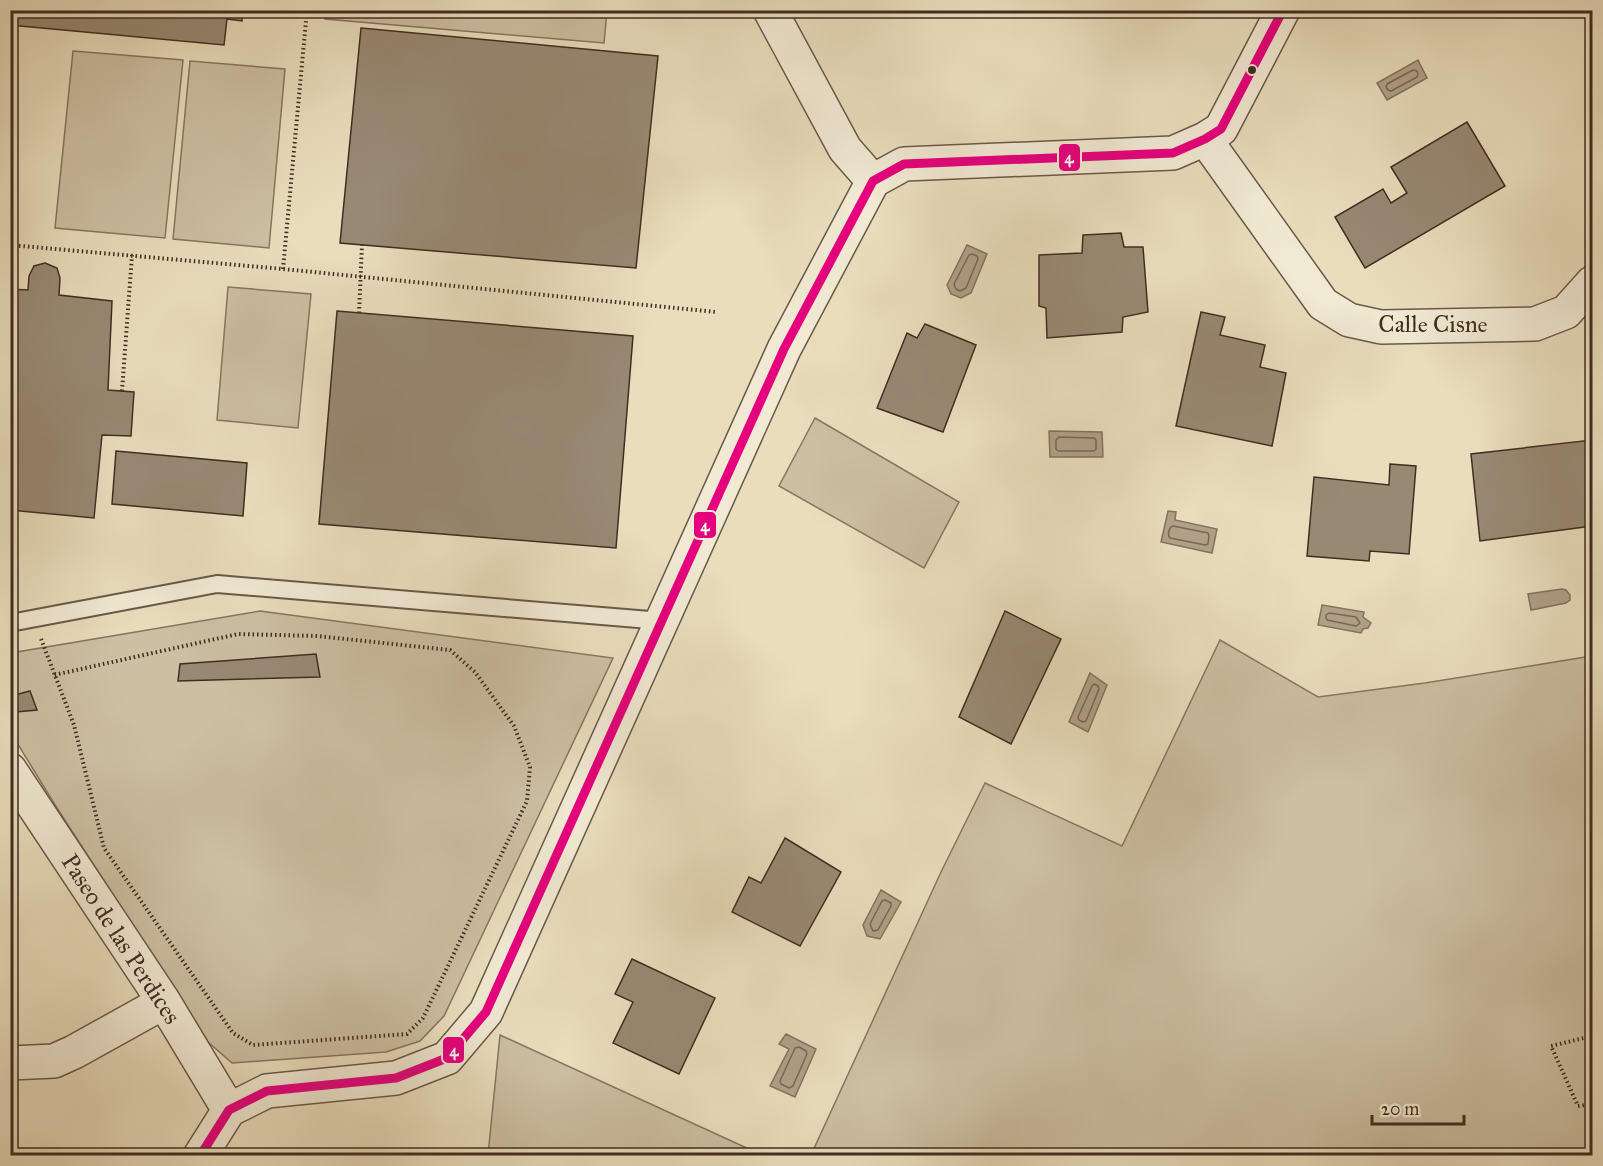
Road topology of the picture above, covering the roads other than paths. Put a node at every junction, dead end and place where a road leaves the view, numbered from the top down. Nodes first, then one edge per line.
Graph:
1 (770, 10) edge
2 (1283, 10) edge
3 (1205, 139) junction
4 (873, 181) junction
5 (1593, 284) edge
6 (662, 621) junction
7 (10, 624) edge
8 (10, 770) edge
9 (164, 1002) junction
10 (10, 1063) edge
11 (229, 1110) junction
12 (200, 1155) edge

1 - 4 street
2 - 3 street
3 - 4 street
3 - 5 street, Calle Cisne
4 - 6 street
6 - 7 lane
6 - 11 street
8 - 9 street, Paseo de las Perdices
9 - 10 street
9 - 11 street, Paseo de las Perdices
11 - 12 street

